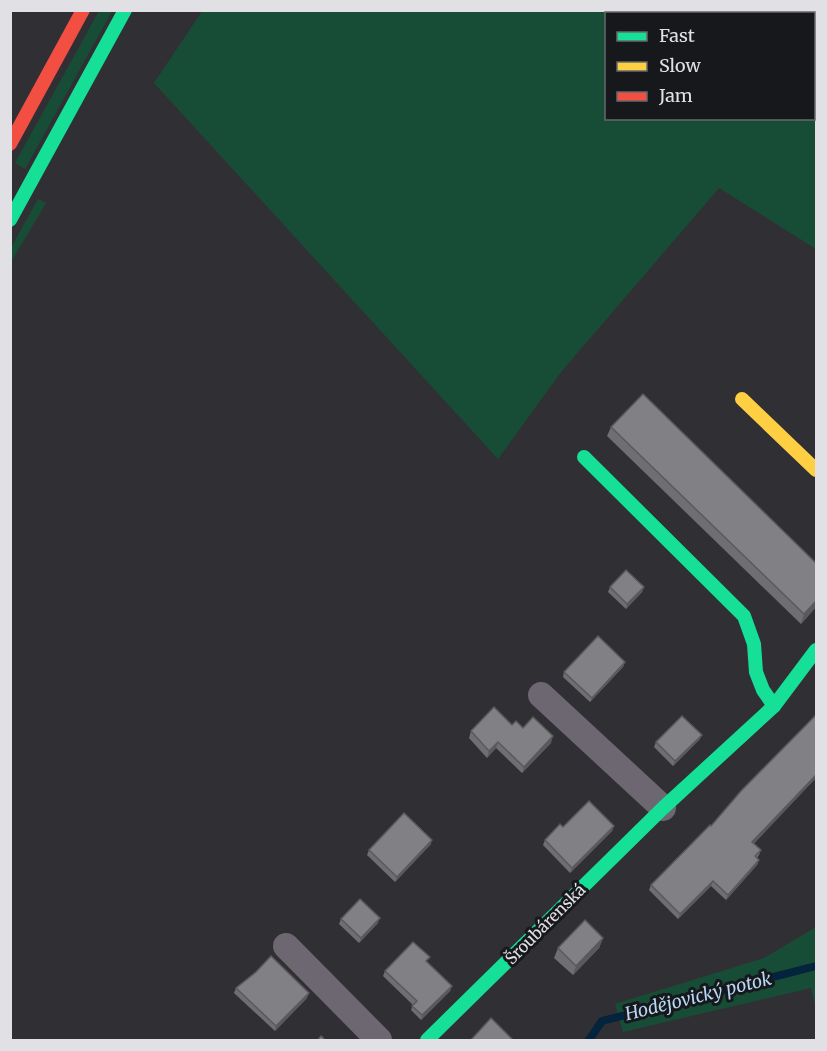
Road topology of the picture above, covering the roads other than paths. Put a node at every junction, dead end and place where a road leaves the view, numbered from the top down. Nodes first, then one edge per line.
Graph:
1 (83, 10) edge
2 (125, 10) edge
3 (10, 144) edge
4 (10, 220) edge
5 (742, 399) dead end
6 (584, 457) dead end
7 (816, 470) edge
8 (816, 650) edge
9 (541, 695) dead end
10 (774, 706) junction
11 (663, 808) junction
12 (286, 946) dead end
13 (379, 1041) edge
14 (427, 1041) edge

1 - 3 street
2 - 4 street
5 - 7 street
6 - 10 street
8 - 10 street, Šroubárenská
9 - 11 street
10 - 11 street, Šroubárenská
11 - 14 street, Šroubárenská
12 - 13 street

